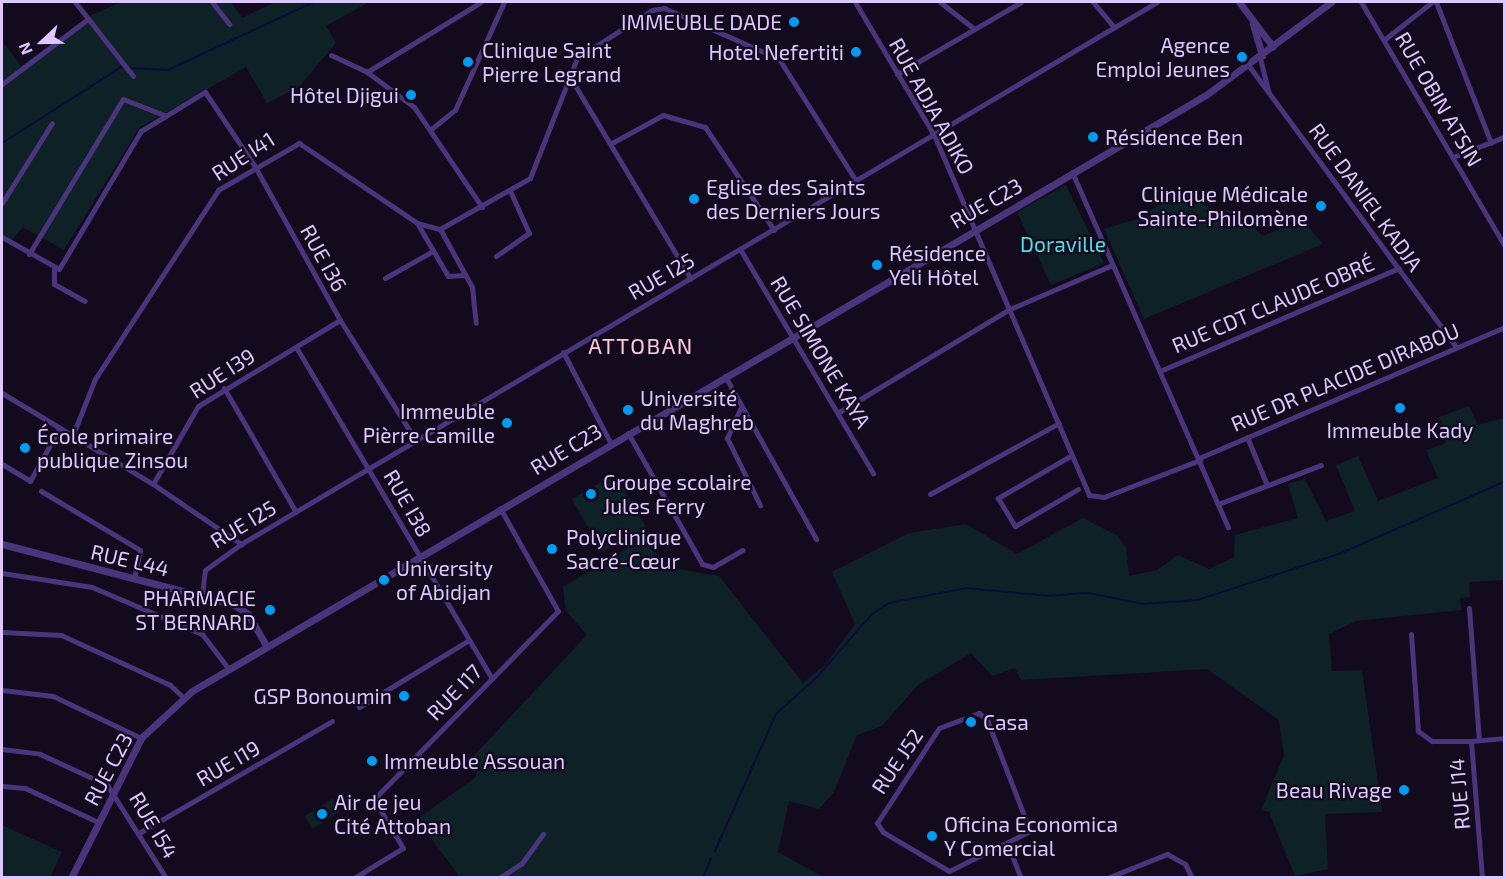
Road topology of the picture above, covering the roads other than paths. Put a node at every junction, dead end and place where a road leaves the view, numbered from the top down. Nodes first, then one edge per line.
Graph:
1 (75, 2) edge
2 (212, 2) edge
3 (481, 2) edge
4 (504, 2) edge
5 (855, 2) edge
6 (940, 2) edge
7 (1021, 2) edge
8 (1093, 2) edge
9 (1157, 2) edge
10 (1239, 2) edge
11 (1331, 2) edge
12 (1361, 2) edge
13 (1434, 2) edge
14 (1012, 4) edge
15 (88, 19) junction
16 (1252, 19) junction
17 (229, 24) dead end
18 (1114, 27) junction
19 (973, 28) junction
20 (1385, 39) junction
21 (1273, 47) junction
22 (331, 55) dead end
23 (1261, 57) junction
24 (1249, 66) junction
25 (367, 72) junction
26 (897, 74) junction
27 (133, 76) dead end
28 (570, 77) junction
29 (2, 84) edge
30 (1269, 92) junction
31 (164, 115) junction
32 (52, 123) dead end
33 (430, 130) junction
34 (934, 135) junction
35 (1504, 137) edge
36 (1491, 143) junction
37 (610, 144) junction
38 (1454, 157) junction
39 (254, 165) junction
40 (1072, 172) junction
41 (856, 181) junction
42 (510, 191) junction
43 (2, 203) edge
44 (482, 207) junction
45 (417, 223) junction
46 (976, 227) junction
47 (440, 229) junction
48 (1504, 229) edge
49 (774, 230) junction
50 (1497, 232) junction
51 (2, 237) edge
52 (1504, 245) edge
53 (740, 249) junction
54 (433, 251) junction
55 (29, 254) junction
56 (496, 256) dead end
57 (1112, 265) junction
58 (54, 268) junction
59 (1399, 268) junction
60 (464, 275) junction
61 (385, 278) dead end
62 (691, 279) junction
63 (86, 302) dead end
64 (1010, 309) junction
65 (340, 320) junction
66 (476, 322) dead end
67 (1504, 327) edge
68 (792, 336) junction
69 (296, 347) junction
70 (1456, 347) junction
71 (562, 352) junction
72 (1160, 371) junction
73 (725, 375) junction
74 (224, 388) junction
75 (2, 393) edge
76 (740, 409) junction
77 (839, 412) junction
78 (1059, 423) junction
79 (59, 429) junction
80 (627, 432) junction
81 (72, 437) junction
82 (1247, 437) junction
83 (414, 439) junction
84 (610, 442) junction
85 (1072, 455) junction
86 (1199, 459) junction
87 (2, 464) edge
88 (1321, 465) dead end
89 (368, 467) junction
90 (873, 473) dead end
91 (153, 484) junction
92 (1267, 485) junction
93 (1077, 489) dead end
94 (41, 490) dead end
95 (930, 494) dead end
96 (1218, 504) junction
97 (760, 506) dead end
98 (500, 508) junction
99 (296, 512) junction
100 (1228, 527) dead end
101 (816, 539) dead end
102 (2, 544) edge
103 (241, 544) junction
104 (742, 550) dead end
105 (419, 554) junction
106 (2, 573) edge
107 (134, 578) junction
108 (202, 594) junction
109 (1468, 608) dead end
110 (2, 632) edge
111 (1411, 634) dead end
112 (469, 640) junction
113 (266, 645) junction
114 (228, 668) junction
115 (491, 677) junction
116 (2, 690) edge
117 (183, 697) junction
118 (359, 707) dead end
119 (332, 721) dead end
120 (141, 738) junction
121 (1504, 738) edge
122 (1479, 740) junction
123 (1471, 741) junction
124 (2, 749) edge
125 (2, 786) edge
126 (113, 790) junction
127 (98, 822) junction
128 (139, 833) junction
129 (543, 834) dead end
130 (1008, 846) junction
131 (71, 878) edge
132 (166, 878) edge
133 (354, 878) edge
134 (499, 878) edge
135 (1021, 878) edge
136 (1107, 878) edge
137 (1192, 878) edge
138 (1482, 878) edge

1 - 15 street
2 - 17 street
3 - 25 street
4 - 33 street
5 - 26 street, RUE ADJA ADIKO
6 - 19 street
7 - 14 street
8 - 18 street
9 - 18 street, RUE I25
10 - 16 street
11 - 21 street, RUE C23
12 - 20 street, RUE OBIN ATSIN
13 - 20 street
13 - 36 street
14 - 19 street
15 - 27 street
15 - 29 street
16 - 21 street
16 - 23 street
18 - 34 street, RUE I25
19 - 26 street
20 - 38 street, RUE OBIN ATSIN
21 - 23 street, RUE C23
22 - 25 street
23 - 24 street, RUE C23
23 - 30 street
24 - 30 street, RUE DANIEL KADJA
24 - 40 street, RUE C23
25 - 33 street
26 - 34 street, RUE ADJA ADIKO
28 - 37 street
28 - 41 street
28 - 42 street
30 - 59 street, RUE DANIEL KADJA
31 - 39 street, RUE I36
31 - 55 street
31 - 58 street
32 - 43 street
33 - 44 street
34 - 41 street, RUE I25
34 - 46 street, RUE ADJA ADIKO
35 - 36 street
36 - 38 street
37 - 49 street
37 - 62 street
38 - 50 street, RUE OBIN ATSIN
39 - 45 street, RUE I41
39 - 65 street, RUE I36
39 - 81 street, RUE I41
40 - 46 street, RUE C23
40 - 57 street
41 - 49 street, RUE I25
42 - 44 street
42 - 56 street
44 - 47 street
45 - 47 street, RUE I41
45 - 54 street
46 - 64 street, RUE ADJA ADIKO
46 - 68 street, RUE C23
47 - 60 street
48 - 50 street
49 - 53 street, RUE I25
50 - 52 street, RUE OBIN ATSIN
51 - 55 street
53 - 62 street, RUE I25
53 - 68 street, RUE SIMONE KAYA
54 - 60 street
54 - 61 street
55 - 58 street
57 - 64 street
57 - 72 street
58 - 63 street
59 - 70 street, RUE DANIEL KADJA
59 - 72 street, RUE CDT CLAUDE OBRÉ
60 - 66 street
62 - 71 street, RUE I25
64 - 77 street
64 - 78 street, RUE ADJA ADIKO
65 - 69 street, RUE I39
65 - 83 street, RUE I36
67 - 70 street, RUE DR PLACIDE DIRABOU
68 - 73 street, RUE C23
68 - 77 street, RUE SIMONE KAYA
69 - 74 street, RUE I39
69 - 89 street, RUE I38
70 - 82 street, RUE DR PLACIDE DIRABOU
71 - 83 street, RUE I25
71 - 84 street
72 - 86 street
73 - 76 street
73 - 80 street, RUE C23
74 - 91 street, RUE I39
74 - 99 street
75 - 79 street
76 - 97 street
76 - 101 street
77 - 90 street, RUE SIMONE KAYA
78 - 85 street, RUE DR PLACIDE DIRABOU
78 - 95 street
79 - 81 street
79 - 87 street
80 - 84 street, RUE C23
80 - 104 street
81 - 91 street
82 - 86 street, RUE DR PLACIDE DIRABOU
82 - 92 street
83 - 89 street, RUE I25
84 - 98 street, RUE C23
85 - 86 street, RUE DR PLACIDE DIRABOU
85 - 93 street
86 - 96 street
88 - 92 street
89 - 99 street, RUE I25
89 - 105 street, RUE I38
91 - 103 street
92 - 96 street
94 - 107 street
96 - 100 street
98 - 105 street, RUE C23
98 - 115 street, RUE I17
99 - 103 street, RUE I25
102 - 107 street, RUE L44
103 - 108 street, RUE I25
105 - 112 street, RUE I38
105 - 113 street, RUE C23
106 - 114 street
107 - 108 street, RUE L44
108 - 113 street, RUE L44
109 - 122 street
110 - 117 street
111 - 123 street
112 - 115 street, RUE I38
112 - 118 street
113 - 114 street, RUE C23
114 - 117 street, RUE C23
115 - 133 street, RUE I17
116 - 120 street
117 - 120 street, RUE C23
119 - 128 street, RUE I19
120 - 126 street, RUE C23
121 - 122 street, RUE J14
122 - 123 street, RUE J14
123 - 138 street, RUE J14
124 - 126 street
125 - 127 street
126 - 127 street, RUE C23
126 - 128 street, RUE I54
127 - 131 street, RUE C23
128 - 132 street, RUE I54
129 - 134 street
130 - 130 street, RUE J52
130 - 135 street
136 - 137 street

